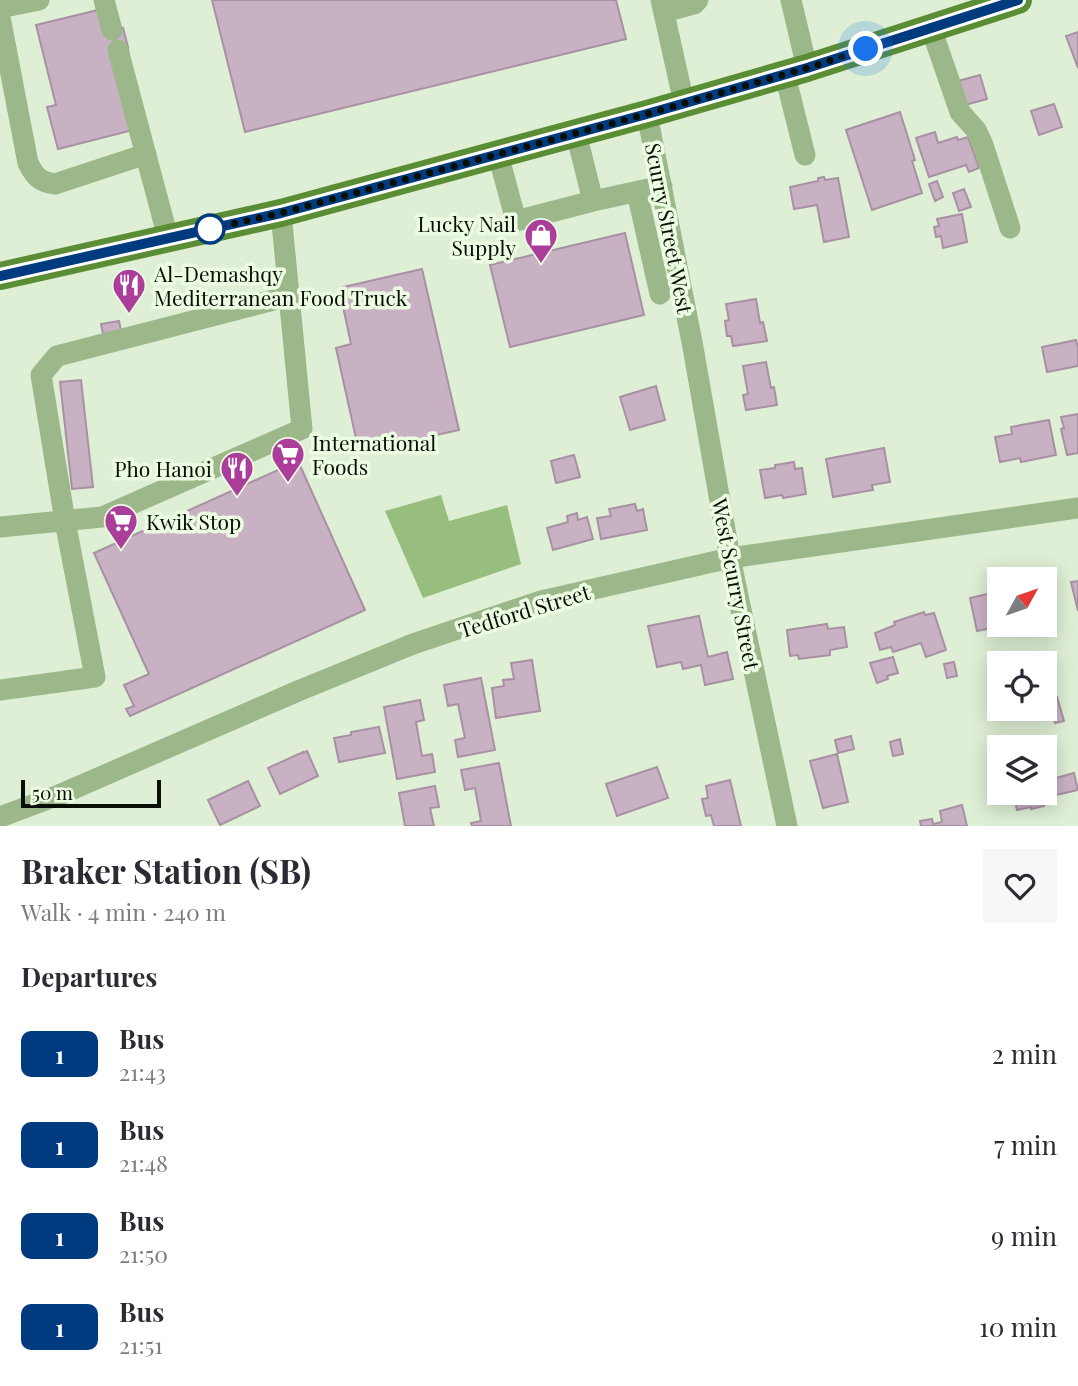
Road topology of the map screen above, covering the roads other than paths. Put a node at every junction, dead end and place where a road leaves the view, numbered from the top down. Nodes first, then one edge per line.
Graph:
1 (38, 0) edge
2 (104, 0) edge
3 (698, 0) edge
4 (791, 0) edge
5 (1018, 0) edge
6 (985, 5) edge
7 (663, 6) edge
8 (0, 8) edge
9 (0, 17) edge
10 (932, 28) junction
11 (796, 72) junction
12 (684, 103) junction
13 (647, 114) junction
14 (576, 133) junction
15 (146, 154) junction
16 (498, 154) junction
17 (805, 155) dead end
18 (662, 186) junction
19 (637, 192) junction
20 (593, 201) junction
21 (281, 213) junction
22 (1010, 228) dead end
23 (168, 238) junction
24 (0, 276) edge
25 (660, 294) dead end
26 (289, 296) junction
27 (692, 342) joint
28 (1078, 508) edge
29 (65, 521) junction
30 (0, 527) edge
31 (730, 558) junction
32 (0, 690) edge
33 (0, 817) edge
34 (787, 826) edge

1 - 8 street
2 - 15 street
3 - 7 street
4 - 11 street
5 - 6 main road
6 - 10 main road
7 - 12 street
9 - 15 street
10 - 11 main road
10 - 22 street
11 - 12 main road
11 - 17 street
12 - 13 main road
13 - 14 main road
13 - 18 street, Scurry Street West
14 - 16 main road
14 - 20 street
15 - 23 street
16 - 20 street
16 - 21 main road
18 - 19 street
18 - 27 street, Scurry Street West
19 - 20 street
19 - 25 street
21 - 23 main road
21 - 26 street
23 - 24 main road
26 - 29 street
26 - 29 street
27 - 31 street, West Scurry Street
28 - 31 street, Tedford Street
29 - 30 street
29 - 32 street
31 - 33 street, Tedford Street
31 - 34 street, West Scurry Street

